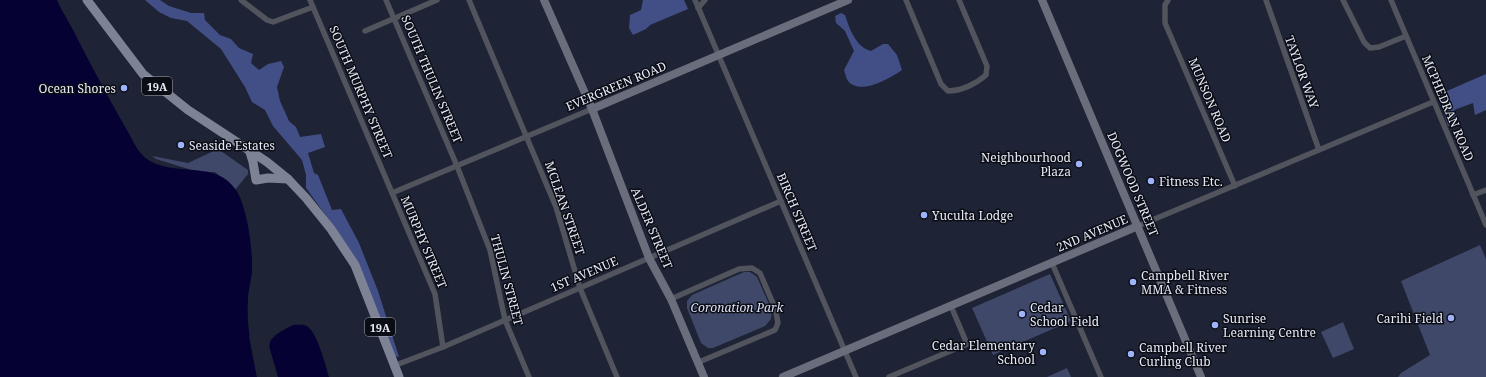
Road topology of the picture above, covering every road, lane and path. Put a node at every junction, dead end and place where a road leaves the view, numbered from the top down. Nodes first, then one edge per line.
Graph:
1 (87, 0) edge
2 (241, 0) edge
3 (310, 0) edge
4 (386, 0) edge
5 (437, 0) edge
6 (469, 0) edge
7 (544, 0) edge
8 (695, 0) edge
9 (705, 0) edge
10 (848, 0) edge
11 (906, 0) edge
12 (959, 0) edge
13 (1042, 0) edge
14 (1168, 0) edge
15 (1266, 0) edge
16 (1343, 0) edge
17 (1391, 0) edge
18 (313, 7) junction
19 (698, 8) junction
20 (394, 18) junction
21 (365, 31) dead end
22 (1406, 36) junction
23 (718, 55) junction
24 (1433, 102) junction
25 (592, 109) junction
26 (527, 136) junction
27 (249, 149) junction
28 (1319, 150) junction
29 (457, 166) junction
30 (288, 179) junction
31 (1234, 186) junction
32 (1486, 190) edge
33 (392, 193) junction
34 (1473, 194) junction
35 (781, 201) junction
36 (1486, 225) edge
37 (1138, 226) junction
38 (649, 258) junction
39 (1052, 264) junction
40 (580, 288) junction
41 (671, 299) junction
42 (951, 306) junction
43 (505, 320) junction
44 (443, 347) junction
45 (844, 351) junction
46 (699, 362) junction
47 (396, 365) junction
48 (399, 377) edge
49 (529, 377) edge
50 (617, 377) edge
51 (704, 377) edge
52 (783, 377) edge
53 (856, 377) edge
54 (889, 377) edge
55 (1101, 377) edge
56 (1201, 377) edge

1 - 27 main road, 19A
2 - 18 street
3 - 18 street, SOUTH MURPHY STREET
4 - 20 street, SOUTH THULIN STREET
5 - 20 street
6 - 26 street, MCLEAN STREET
7 - 25 street, ALDER STREET
8 - 19 street, BIRCH STREET
9 - 19 street
10 - 23 street, EVERGREEN ROAD
11 - 12 street
13 - 37 street, DOGWOOD STREET
14 - 31 street, MUNSON ROAD
15 - 28 street, TAYLOR WAY
16 - 22 street
17 - 22 street, MCPHEDRAN ROAD
18 - 33 street, SOUTH MURPHY STREET
19 - 23 street, BIRCH STREET
20 - 21 street
20 - 29 street, SOUTH THULIN STREET
22 - 24 street, MCPHEDRAN ROAD
23 - 25 street, EVERGREEN ROAD
23 - 35 street, BIRCH STREET
24 - 28 street, 2ND AVENUE
24 - 34 street, MCPHEDRAN ROAD
25 - 26 street, EVERGREEN ROAD
25 - 38 street, ALDER STREET
26 - 29 street, EVERGREEN ROAD
26 - 40 street, MCLEAN STREET
27 - 30 main road, 19A
27 - 30 main road
28 - 31 street, 2ND AVENUE
29 - 33 street, EVERGREEN ROAD
29 - 43 street, THULIN STREET
30 - 47 main road, 19A
31 - 37 street, 2ND AVENUE
32 - 34 street
33 - 44 street, MURPHY STREET
34 - 36 street, MCPHEDRAN ROAD
35 - 38 street, 1ST AVENUE
35 - 45 street, BIRCH STREET
37 - 39 street, 2ND AVENUE
37 - 56 street, DOGWOOD STREET
38 - 40 street, 1ST AVENUE
38 - 41 street, ALDER STREET
39 - 42 street, 2ND AVENUE
39 - 55 street
40 - 43 street, 1ST AVENUE
40 - 50 street, MCLEAN STREET
41 - 46 street, ALDER STREET
41 - 46 street
42 - 45 street, 2ND AVENUE
42 - 54 street
43 - 44 street, 1ST AVENUE
43 - 49 street, THULIN STREET
44 - 47 street, 1ST AVENUE
45 - 52 street, 2ND AVENUE
45 - 53 street, BIRCH STREET
46 - 51 street, ALDER STREET
47 - 48 main road, 19A

